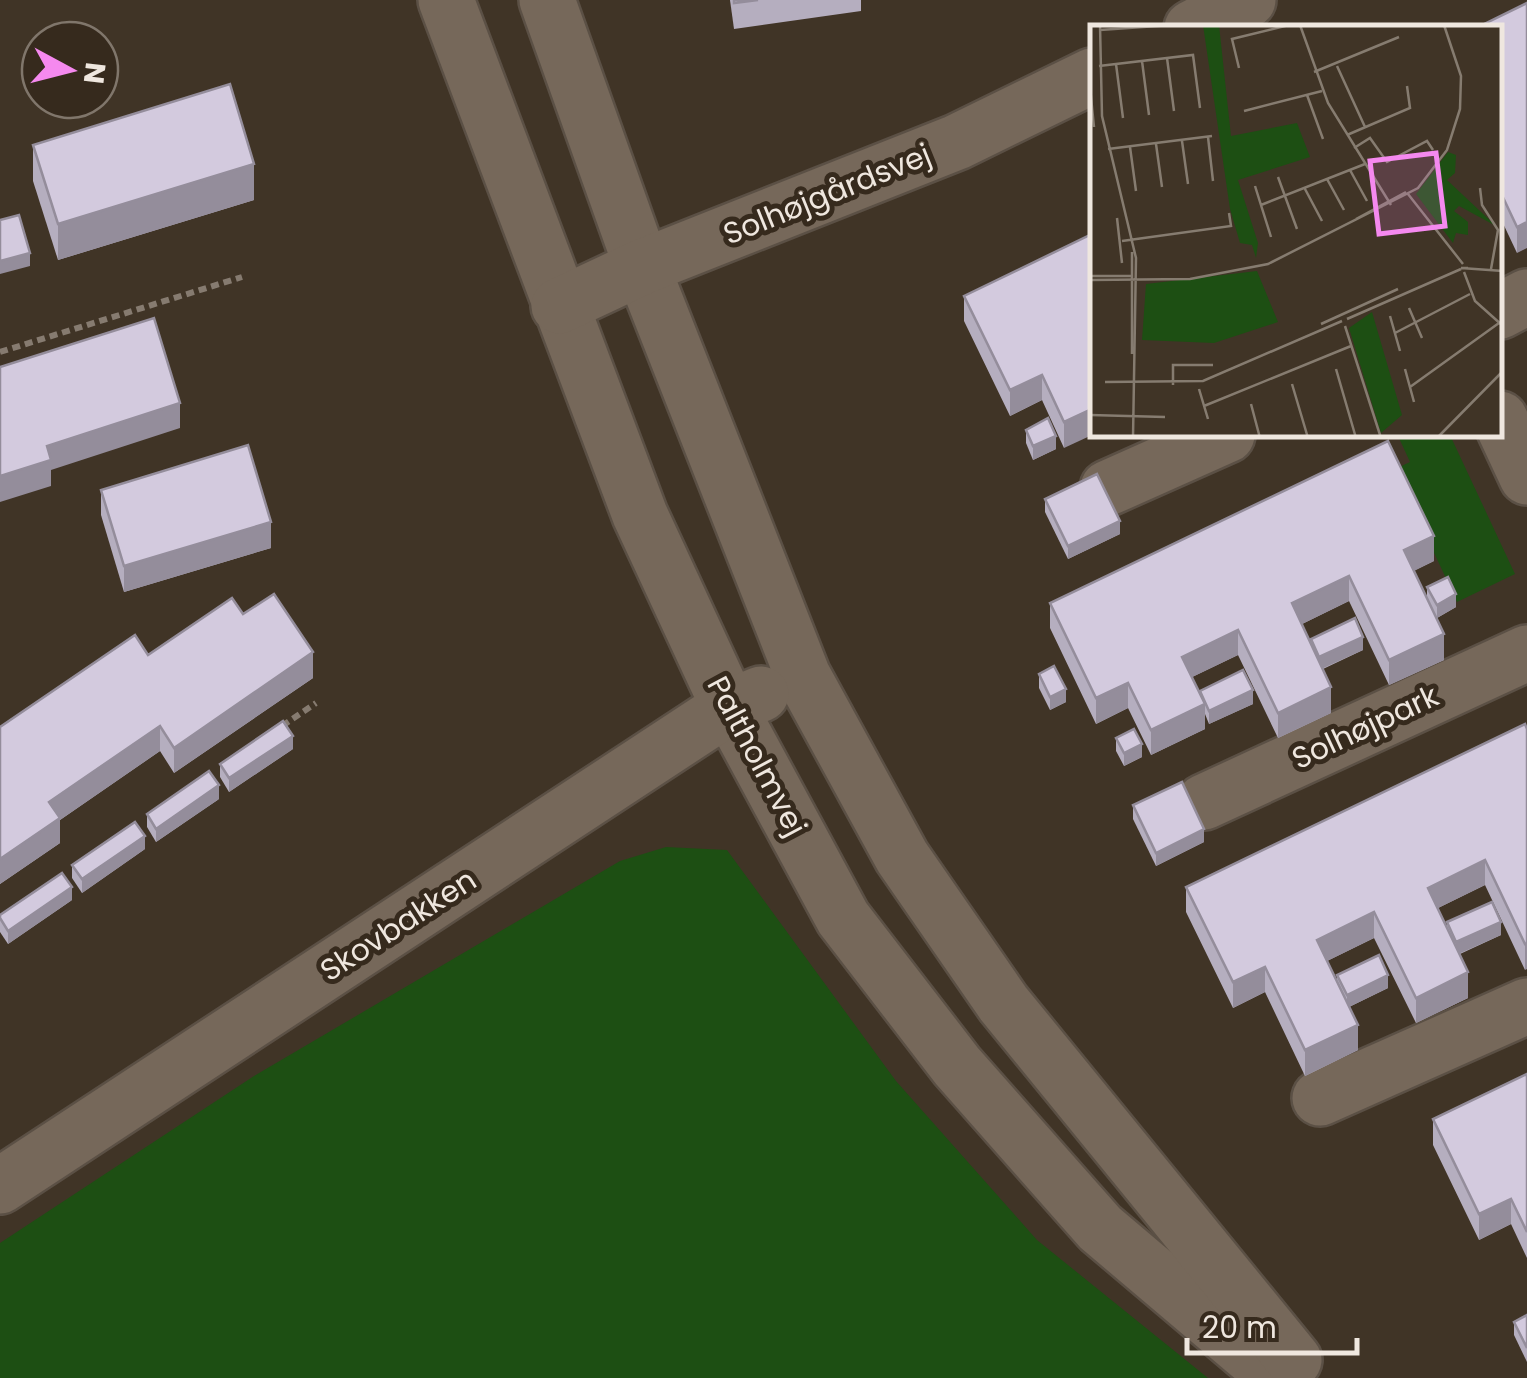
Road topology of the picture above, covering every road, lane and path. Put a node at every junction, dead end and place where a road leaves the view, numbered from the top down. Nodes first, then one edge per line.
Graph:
1 (446, 0) edge
2 (546, 0) edge
3 (1248, 0) edge
4 (1198, 25) edge
5 (1090, 77) edge
6 (642, 267) junction
7 (242, 278) dead end
8 (1527, 297) edge
9 (559, 306) junction
10 (1502, 310) edge
11 (0, 352) edge
12 (1502, 423) edge
13 (1220, 438) edge
14 (1527, 477) edge
15 (1108, 488) edge
16 (1527, 653) edge
17 (803, 676) junction
18 (316, 703) dead end
19 (730, 707) junction
20 (268, 735) edge
21 (1204, 802) dead end
22 (1527, 1006) edge
23 (1320, 1098) dead end
24 (0, 1186) edge
25 (1277, 1378) edge
26 (1309, 1378) edge

1 - 9 street, Paltholmvej
2 - 6 street
3 - 4 street
5 - 6 street, Solhøjgårdsvej
6 - 9 street, Solhøjgårdsvej
6 - 17 street
7 - 11 path
8 - 10 street
9 - 19 street, Paltholmvej
12 - 14 street
13 - 15 street
16 - 21 street, Solhøjpark
17 - 19 street, Skovbakken
17 - 26 street
18 - 20 path
19 - 24 street, Skovbakken
19 - 25 street, Paltholmvej
22 - 23 street

